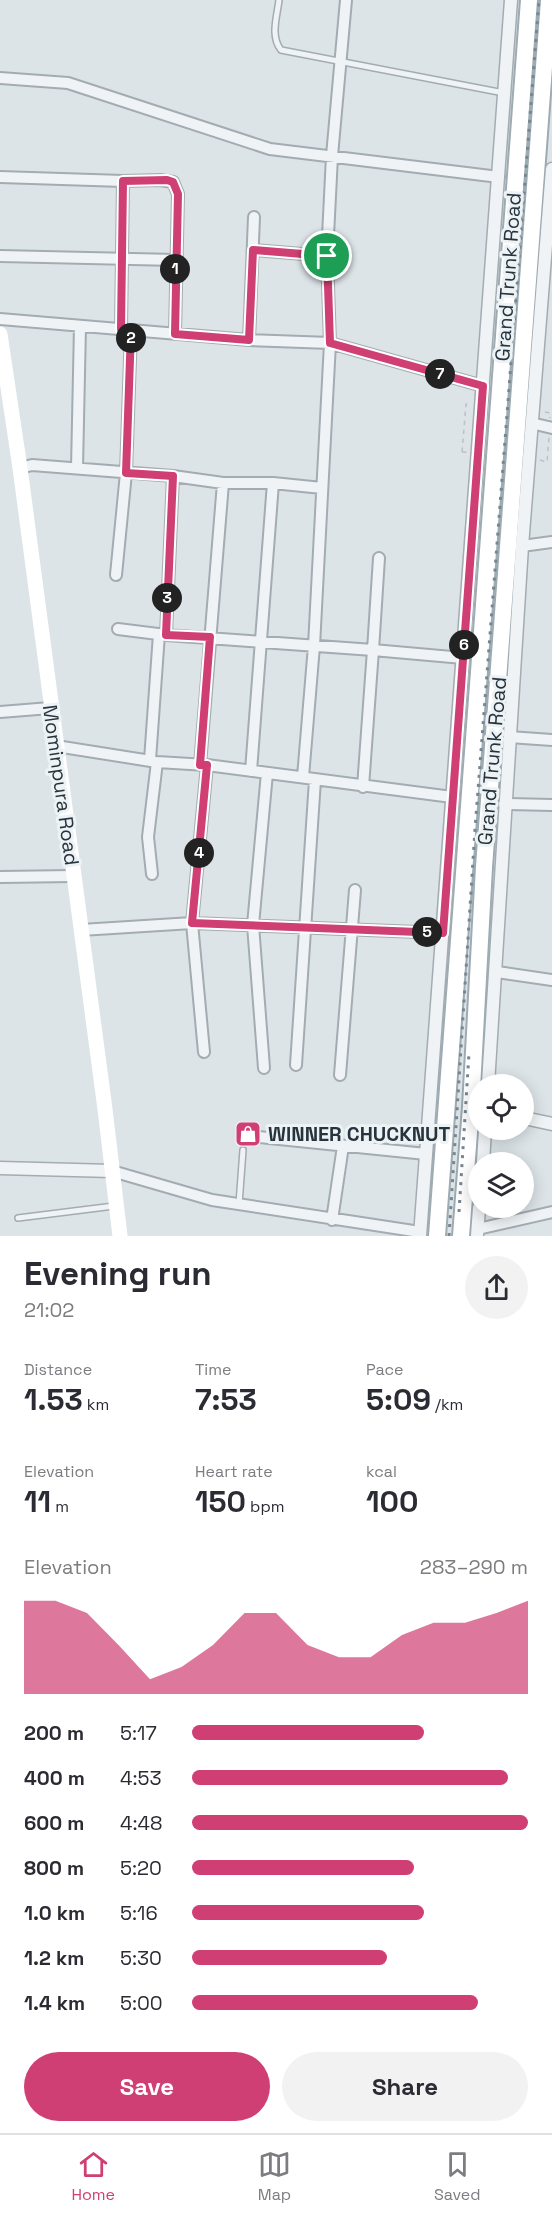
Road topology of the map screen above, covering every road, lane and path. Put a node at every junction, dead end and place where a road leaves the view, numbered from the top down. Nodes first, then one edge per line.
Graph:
1 (279, 0) edge
2 (346, 0) edge
3 (511, 0) edge
4 (529, 0) edge
5 (549, 0) edge
6 (340, 63) junction
7 (0, 78) edge
8 (505, 93) junction
9 (332, 156) junction
10 (552, 169) edge
11 (0, 177) edge
12 (499, 177) junction
13 (123, 181) junction
14 (551, 186) edge
15 (254, 217) dead end
16 (253, 250) junction
17 (0, 256) edge
18 (327, 256) junction
19 (122, 259) junction
20 (176, 260) junction
21 (0, 319) edge
22 (532, 322) junction
23 (80, 326) junction
24 (126, 330) junction
25 (0, 334) edge
26 (175, 334) junction
27 (249, 340) junction
28 (330, 343) junction
29 (483, 386) junction
30 (5, 395) edge
31 (466, 404) dead end
32 (531, 423) junction
33 (552, 428) edge
34 (488, 454) dead end
35 (20, 468) junction
36 (76, 468) junction
37 (126, 473) junction
38 (173, 476) junction
39 (223, 483) junction
40 (273, 483) junction
41 (322, 488) junction
42 (552, 542) edge
43 (522, 546) junction
44 (380, 558) dead end
45 (116, 575) dead end
46 (118, 629) dead end
47 (162, 634) junction
48 (210, 637) junction
49 (260, 641) junction
50 (314, 646) junction
51 (373, 650) junction
52 (463, 658) junction
53 (50, 708) junction
54 (0, 712) edge
55 (509, 737) junction
56 (552, 740) edge
57 (56, 747) junction
58 (154, 761) junction
59 (204, 765) junction
60 (251, 771) junction
61 (267, 773) junction
62 (303, 777) junction
63 (315, 780) junction
64 (363, 787) junction
65 (452, 797) junction
66 (504, 804) junction
67 (552, 806) edge
68 (465, 865) junction
69 (484, 867) junction
70 (152, 874) dead end
71 (73, 876) junction
72 (0, 877) edge
73 (356, 890) dead end
74 (192, 923) junction
75 (252, 925) junction
76 (304, 927) junction
77 (353, 929) junction
78 (81, 930) junction
79 (443, 933) junction
80 (497, 972) junction
81 (552, 980) edge
82 (204, 1052) dead end
83 (297, 1065) dead end
84 (264, 1068) dead end
85 (476, 1074) edge
86 (489, 1074) edge
87 (340, 1075) dead end
88 (534, 1120) edge
89 (552, 1124) edge
90 (249, 1136) dead end
91 (472, 1140) edge
92 (343, 1146) junction
93 (243, 1150) dead end
94 (426, 1154) junction
95 (0, 1168) edge
96 (112, 1171) junction
97 (238, 1204) junction
98 (116, 1206) junction
99 (552, 1212) edge
100 (18, 1218) dead end
101 (479, 1218) edge
102 (332, 1220) junction
103 (478, 1233) edge
104 (420, 1234) edge
105 (120, 1236) edge
106 (437, 1236) edge
107 (461, 1236) edge

1 - 6 lane
2 - 6 street
3 - 8 street
4 - 68 main road, Grand Trunk Road
5 - 22 main road, Grand Trunk Road
6 - 8 lane
6 - 9 street
7 - 9 street
8 - 12 street
9 - 12 street
9 - 18 street
10 - 14 street
11 - 13 street
12 - 29 street
13 - 19 street
13 - 20 street
14 - 22 street
15 - 16 street
16 - 18 street
16 - 27 street
17 - 19 street
18 - 28 street
19 - 20 street
19 - 24 street
20 - 26 street
21 - 23 street
22 - 32 street
22 - 69 main road, Grand Trunk Road
23 - 24 street
23 - 36 street
24 - 26 street
24 - 37 street
25 - 30 main road, Mominpura Road
26 - 27 street
27 - 28 street
28 - 29 street
28 - 41 street
29 - 52 street
30 - 35 main road, Mominpura Road
31 - 34 path, bridge
32 - 33 street
32 - 43 street
35 - 36 street
35 - 53 main road, Mominpura Road
36 - 37 street
37 - 38 street
37 - 45 street
38 - 39 street
38 - 47 street
39 - 40 street
39 - 48 street
40 - 41 street
40 - 49 street
41 - 50 street
42 - 43 street
43 - 55 street
44 - 51 street
46 - 47 street
47 - 48 street
47 - 58 street
48 - 49 street
48 - 59 street
49 - 50 street
49 - 60 street
50 - 51 street
50 - 62 street
51 - 52 street
51 - 64 street
52 - 65 street
53 - 54 street
53 - 57 main road, Mominpura Road
55 - 56 street
55 - 66 street
57 - 58 street
57 - 71 main road, Mominpura Road
58 - 59 street
58 - 70 street
59 - 60 street
59 - 74 street
60 - 61 street
61 - 62 street
61 - 75 street
62 - 63 street
63 - 64 street
63 - 76 street
64 - 65 street
65 - 79 street
66 - 67 street
66 - 80 street
68 - 69 main road
68 - 106 main road, Grand Trunk Road
69 - 85 main road, Grand Trunk Road
71 - 72 street
71 - 78 main road, Mominpura Road
73 - 77 street
74 - 75 street
74 - 78 street
74 - 82 street
75 - 76 street
75 - 84 street
76 - 77 street
76 - 83 street
77 - 79 street
77 - 87 street
78 - 96 main road, Mominpura Road
79 - 94 street
80 - 81 street
80 - 86 street
88 - 89 street
90 - 92 street
91 - 107 main road, Grand Trunk Road
92 - 94 street
92 - 102 street
93 - 97 lane
94 - 104 street
95 - 96 street
96 - 97 street
96 - 98 main road, Mominpura Road
97 - 102 street
98 - 100 lane
98 - 105 main road, Mominpura Road
99 - 103 street
101 - 103 street
102 - 104 street

